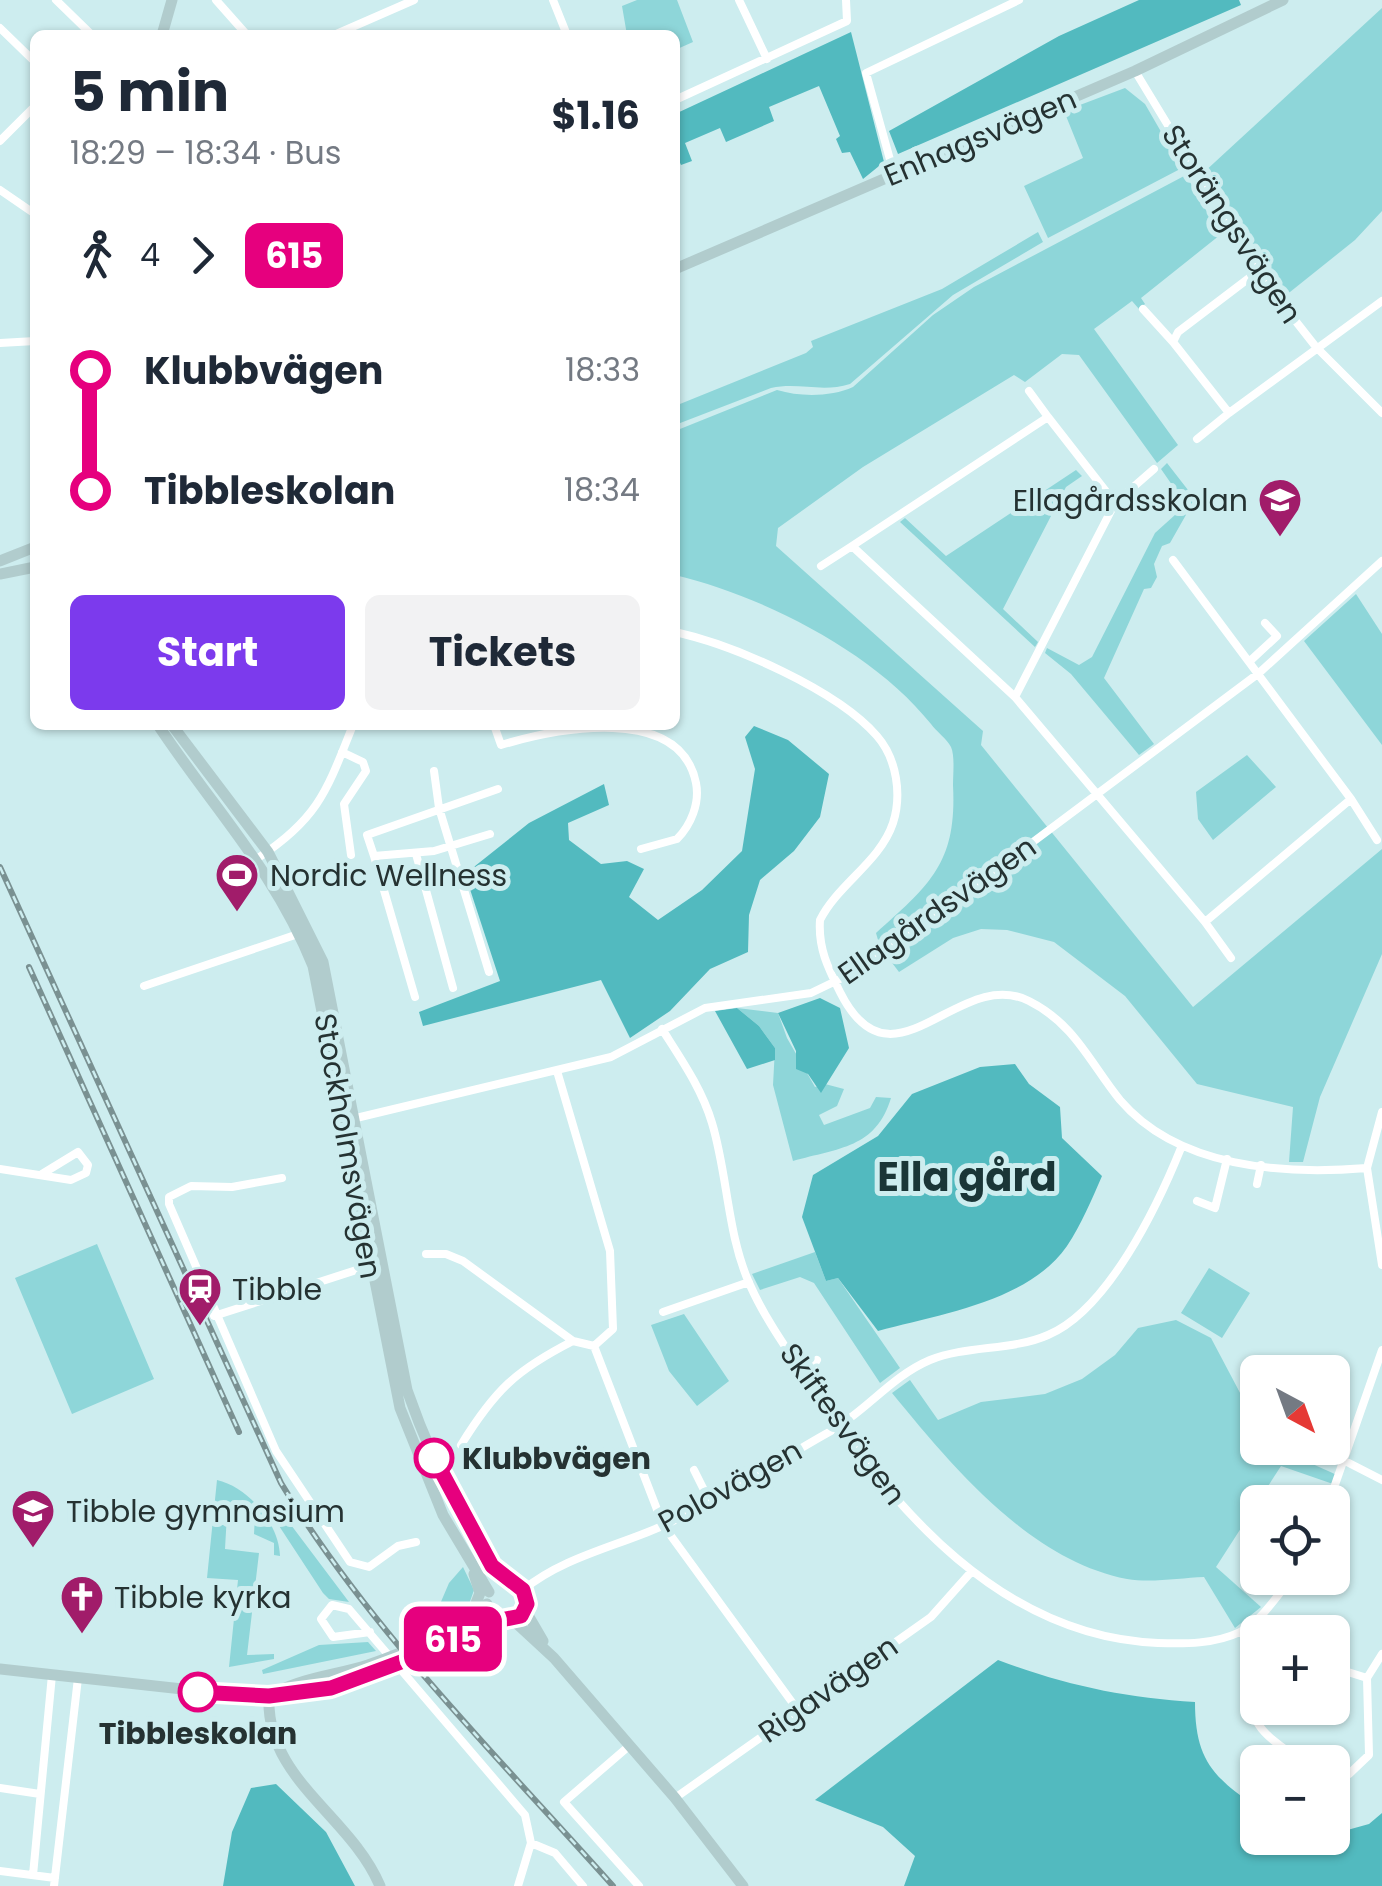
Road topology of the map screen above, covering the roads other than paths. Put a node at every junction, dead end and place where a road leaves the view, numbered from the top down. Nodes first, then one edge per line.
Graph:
1 (56, 0) edge
2 (172, 0) edge
3 (216, 0) edge
4 (414, 0) edge
5 (552, 0) edge
6 (738, 0) edge
7 (846, 0) edge
8 (1020, 0) edge
9 (1283, 0) edge
10 (0, 28) edge
11 (87, 30) edge
12 (163, 30) edge
13 (242, 30) edge
14 (345, 30) edge
15 (566, 30) edge
16 (30, 57) edge
17 (767, 58) junction
18 (1135, 72) junction
19 (680, 98) edge
20 (30, 111) edge
21 (0, 140) edge
22 (894, 174) junction
23 (0, 190) edge
24 (30, 211) edge
25 (680, 267) edge
26 (1257, 272) junction
27 (1382, 301) edge
28 (1143, 309) dead end
29 (30, 341) edge
30 (1173, 342) junction
31 (0, 344) edge
32 (1316, 347) junction
33 (1029, 391) dead end
34 (1228, 413) junction
35 (1382, 413) edge
36 (1048, 417) junction
37 (1197, 439) dead end
38 (1154, 469) dead end
39 (1115, 503) junction
40 (852, 546) junction
41 (30, 549) edge
42 (1173, 560) dead end
43 (0, 561) edge
44 (1382, 561) edge
45 (820, 566) dead end
46 (30, 568) edge
47 (0, 574) edge
48 (1265, 623) dead end
49 (680, 633) edge
50 (1250, 661) junction
51 (1259, 673) junction
52 (1015, 697) junction
53 (162, 730) edge
54 (176, 730) edge
55 (351, 730) edge
56 (496, 730) edge
57 (576, 730) edge
58 (576, 730) edge
59 (342, 752) junction
60 (434, 770) dead end
61 (498, 790) dead end
62 (1099, 795) junction
63 (1351, 799) junction
64 (439, 808) junction
65 (490, 834) dead end
66 (367, 835) junction
67 (347, 840) junction
68 (1377, 840) dead end
69 (452, 846) junction
70 (641, 849) dead end
71 (351, 854) dead end
72 (416, 854) junction
73 (263, 855) junction
74 (374, 856) junction
75 (1205, 922) junction
76 (304, 931) junction
77 (1231, 958) dead end
78 (490, 972) dead end
79 (836, 983) junction
80 (144, 986) dead end
81 (452, 988) dead end
82 (415, 997) dead end
83 (662, 1030) junction
84 (557, 1072) junction
85 (1382, 1112) edge
86 (349, 1120) junction
87 (1181, 1148) junction
88 (1226, 1158) junction
89 (1262, 1165) junction
90 (1366, 1168) junction
91 (0, 1170) edge
92 (42, 1174) junction
93 (282, 1178) dead end
94 (1257, 1184) dead end
95 (1197, 1200) dead end
96 (426, 1254) dead end
97 (374, 1264) junction
98 (1382, 1265) edge
99 (748, 1282) junction
100 (663, 1312) dead end
101 (214, 1316) junction
102 (574, 1341) junction
103 (594, 1346) junction
104 (1382, 1350) edge
105 (817, 1360) dead end
106 (806, 1378) junction
107 (838, 1427) junction
108 (461, 1445) dead end
109 (1350, 1446) edge
110 (1350, 1464) edge
111 (694, 1470) dead end
112 (1382, 1480) edge
113 (709, 1500) junction
114 (663, 1525) junction
115 (455, 1536) junction
116 (416, 1542) dead end
117 (972, 1571) junction
118 (507, 1582) junction
119 (523, 1590) junction
120 (1276, 1595) edge
121 (488, 1598) junction
122 (525, 1610) junction
123 (1258, 1615) edge
124 (470, 1616) junction
125 (498, 1620) junction
126 (514, 1621) junction
127 (370, 1632) junction
128 (1240, 1632) edge
129 (424, 1648) junction
130 (1382, 1654) edge
131 (554, 1658) junction
132 (0, 1669) edge
133 (1350, 1673) edge
134 (52, 1675) junction
135 (78, 1678) junction
136 (1367, 1678) junction
137 (269, 1696) junction
138 (797, 1708) junction
139 (1257, 1725) edge
140 (1278, 1745) edge
141 (629, 1746) junction
142 (1350, 1772) edge
143 (0, 1788) edge
144 (40, 1794) junction
145 (675, 1798) junction
146 (532, 1843) junction
147 (0, 1871) edge
148 (33, 1874) junction
149 (54, 1882) edge
150 (380, 1886) edge
151 (518, 1886) edge
152 (583, 1886) edge
153 (640, 1886) edge
154 (743, 1886) edge

1 - 11 street
2 - 12 main road
3 - 13 street
4 - 14 street
5 - 15 street
6 - 17 street
7 - 17 street
8 - 22 street
9 - 18 main road, Enhagsvägen
10 - 16 street
17 - 19 street
18 - 22 main road, Enhagsvägen
18 - 26 street, Storängsvägen
20 - 21 street
22 - 25 main road, Enhagsvägen
23 - 24 street
26 - 30 street
26 - 32 street, Storängsvägen
27 - 32 street
28 - 30 street
29 - 31 street
30 - 34 street
32 - 34 street
32 - 35 street, Storängsvägen
33 - 36 street
34 - 37 street
36 - 39 street
36 - 40 street
38 - 39 street
39 - 52 street
40 - 45 street
40 - 52 street
41 - 43 main road
42 - 50 street
44 - 51 street, Ellagårdsvägen
46 - 47 main road
48 - 50 street
49 - 79 street
50 - 51 street
51 - 62 street, Ellagårdsvägen
51 - 63 street
52 - 62 street
53 - 73 main road, Stockholmsvägen
54 - 73 main road, Stockholmsvägen
55 - 59 street
56 - 57 street
58 - 70 street
59 - 67 street
59 - 73 street
60 - 64 street
61 - 64 street
62 - 75 street
62 - 79 street, Ellagårdsvägen
63 - 68 street
63 - 75 street
64 - 66 street
64 - 69 street
65 - 69 street
66 - 67 street
66 - 74 street
67 - 71 street
69 - 72 street
69 - 78 street
72 - 74 street
72 - 81 street
73 - 76 main road, Stockholmsvägen
74 - 82 street
75 - 77 street
76 - 80 street
76 - 86 main road, Stockholmsvägen
79 - 83 street, Ellagårdsvägen
79 - 87 street
83 - 84 street, Ellagårdsvägen
83 - 99 street, Skiftesvägen
84 - 86 street, Ellagårdsvägen
84 - 103 street
85 - 90 street
86 - 97 main road, Stockholmsvägen
87 - 88 street
87 - 107 street, Polovägen
88 - 89 street
88 - 95 street
89 - 90 street
89 - 94 street
90 - 98 street
91 - 92 street
92 - 92 street
93 - 101 street
96 - 102 street
97 - 101 street
97 - 115 main road, Stockholmsvägen
97 - 118 main road, Stockholmsvägen
99 - 100 street
99 - 106 street, Skiftesvägen
101 - 116 street
102 - 103 street
102 - 108 street
103 - 114 street
104 - 109 street
105 - 106 street
106 - 107 street, Skiftesvägen
107 - 113 street, Polovägen
107 - 117 street, Skiftesvägen
110 - 112 street
111 - 113 street
113 - 114 street, Polovägen
114 - 119 street, Polovägen
114 - 138 street
115 - 121 main road, Stockholmsvägen
115 - 124 main road
117 - 128 street, Skiftesvägen
117 - 138 street, Rigavägen
118 - 119 main road
118 - 121 main road
119 - 122 main road
120 - 123 street
121 - 124 main road
121 - 125 main road
122 - 126 main road
122 - 131 main road
124 - 129 main road
125 - 126 main road
125 - 129 main road
126 - 131 main road
127 - 127 street
127 - 146 street
129 - 137 main road
130 - 136 street
131 - 141 main road
132 - 134 main road
133 - 136 street
134 - 135 main road
134 - 144 street
135 - 137 main road
135 - 149 street
136 - 142 street
137 - 150 main road
138 - 145 street, Rigavägen
139 - 140 street
141 - 145 main road
141 - 153 street
143 - 144 street
144 - 148 street
145 - 154 main road
146 - 151 street
146 - 152 street
147 - 148 street
148 - 149 street

